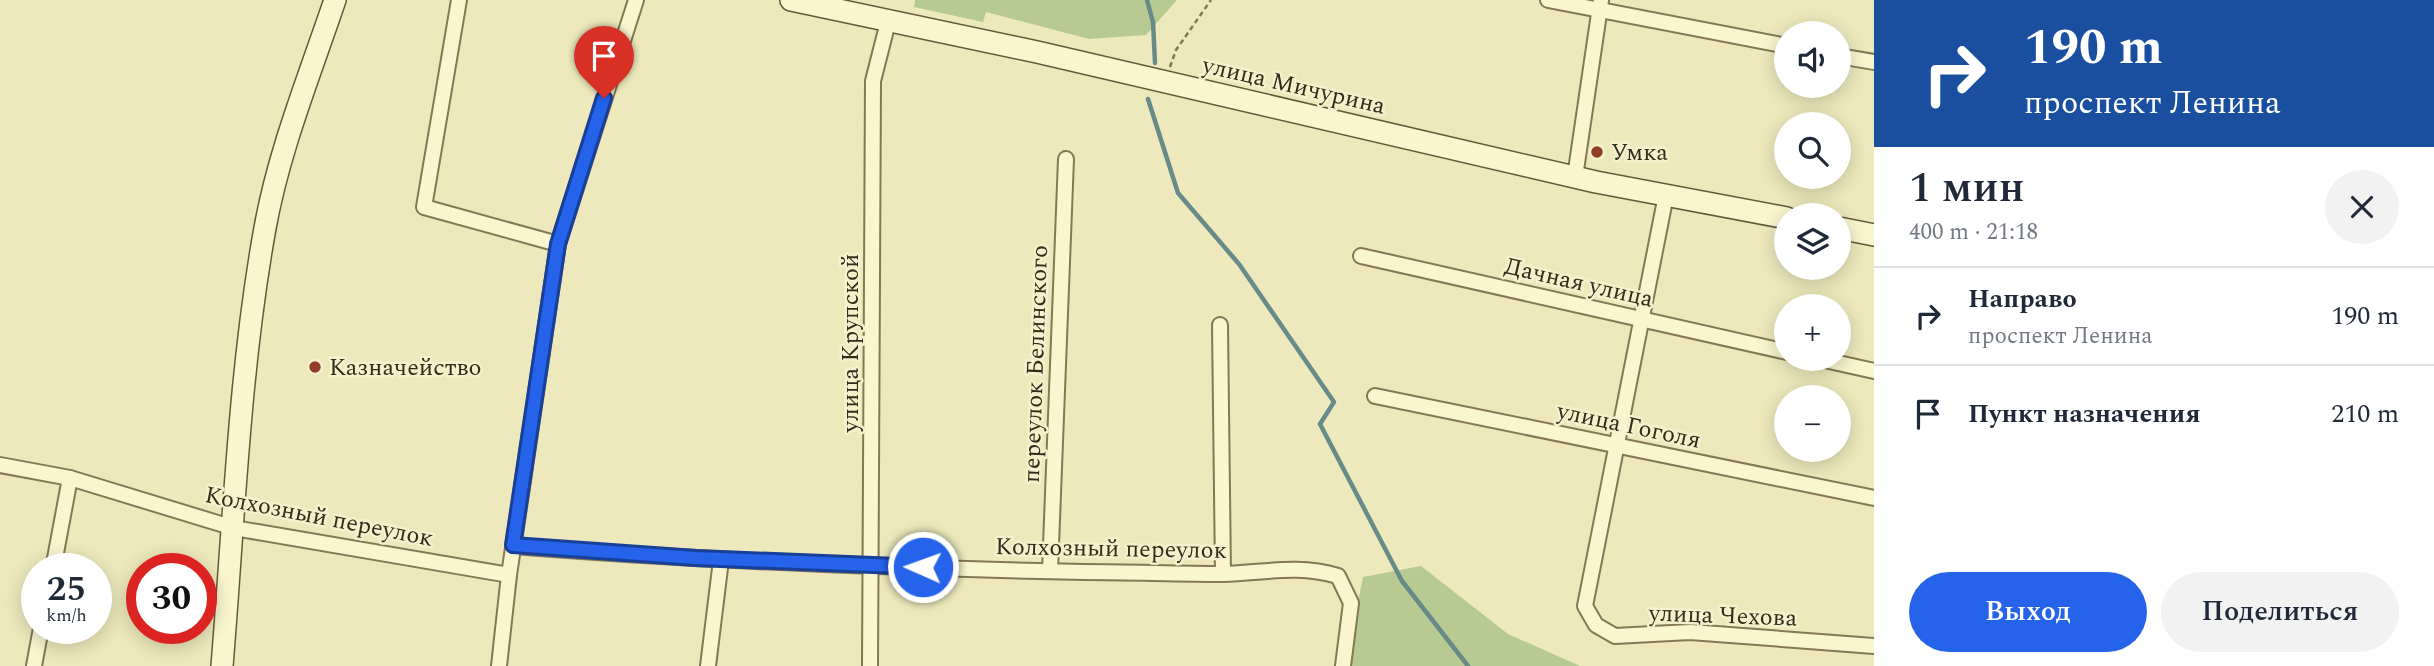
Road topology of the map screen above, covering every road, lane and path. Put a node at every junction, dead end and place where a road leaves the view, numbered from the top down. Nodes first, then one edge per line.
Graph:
1 (335, 0) edge
2 (459, 0) edge
3 (636, 0) edge
4 (790, 0) edge
5 (1210, 0) edge
6 (1548, 0) edge
7 (1600, 5) edge
8 (888, 22) junction
9 (1774, 43) edge
10 (1851, 57) edge
11 (1874, 62) edge
12 (1164, 81) junction
13 (1066, 159) dead end
14 (1574, 177) junction
15 (1665, 195) junction
16 (1774, 216) edge
17 (1851, 230) edge
18 (1874, 235) edge
19 (558, 244) junction
20 (1362, 256) dead end
21 (1641, 320) junction
22 (1220, 325) dead end
23 (1774, 349) edge
24 (1851, 366) edge
25 (1874, 371) edge
26 (1375, 396) dead end
27 (1616, 445) junction
28 (0, 465) edge
29 (70, 478) junction
30 (1874, 498) edge
31 (234, 528) junction
32 (513, 545) junction
33 (56, 553) edge
34 (721, 560) junction
35 (872, 565) junction
36 (1050, 571) junction
37 (1223, 574) junction
38 (509, 575) junction
39 (38, 644) edge
40 (1874, 646) edge
41 (34, 666) edge
42 (222, 666) edge
43 (499, 666) edge
44 (708, 666) edge
45 (870, 666) edge
46 (1343, 666) edge

1 - 31 street
2 - 19 street
3 - 19 street
4 - 8 street, улица Мичурина
5 - 12 path
6 - 7 street
7 - 9 street
7 - 14 street
8 - 12 street, улица Мичурина
8 - 35 street, улица Крупской
10 - 11 street
12 - 14 street, улица Мичурина
13 - 36 street, переулок Белинского
14 - 15 street, улица Мичурина
15 - 16 street, улица Мичурина
15 - 21 street
17 - 18 street
19 - 32 street
20 - 21 street, Дачная улица
21 - 23 street, Дачная улица
21 - 27 street
22 - 37 street
24 - 25 street
26 - 27 street, улица Гоголя
27 - 30 street, улица Гоголя
27 - 40 street, улица Чехова
28 - 29 street, Колхозный переулок
29 - 31 street, Колхозный переулок
29 - 33 street
31 - 38 street, Колхозный переулок
31 - 42 street
32 - 34 street, Колхозный переулок
32 - 38 street
34 - 35 street, Колхозный переулок
34 - 44 street
35 - 36 street, Колхозный переулок
35 - 45 street, улица Крупской
36 - 37 street, Колхозный переулок
37 - 46 street, Колхозный переулок
38 - 43 street
39 - 41 street

